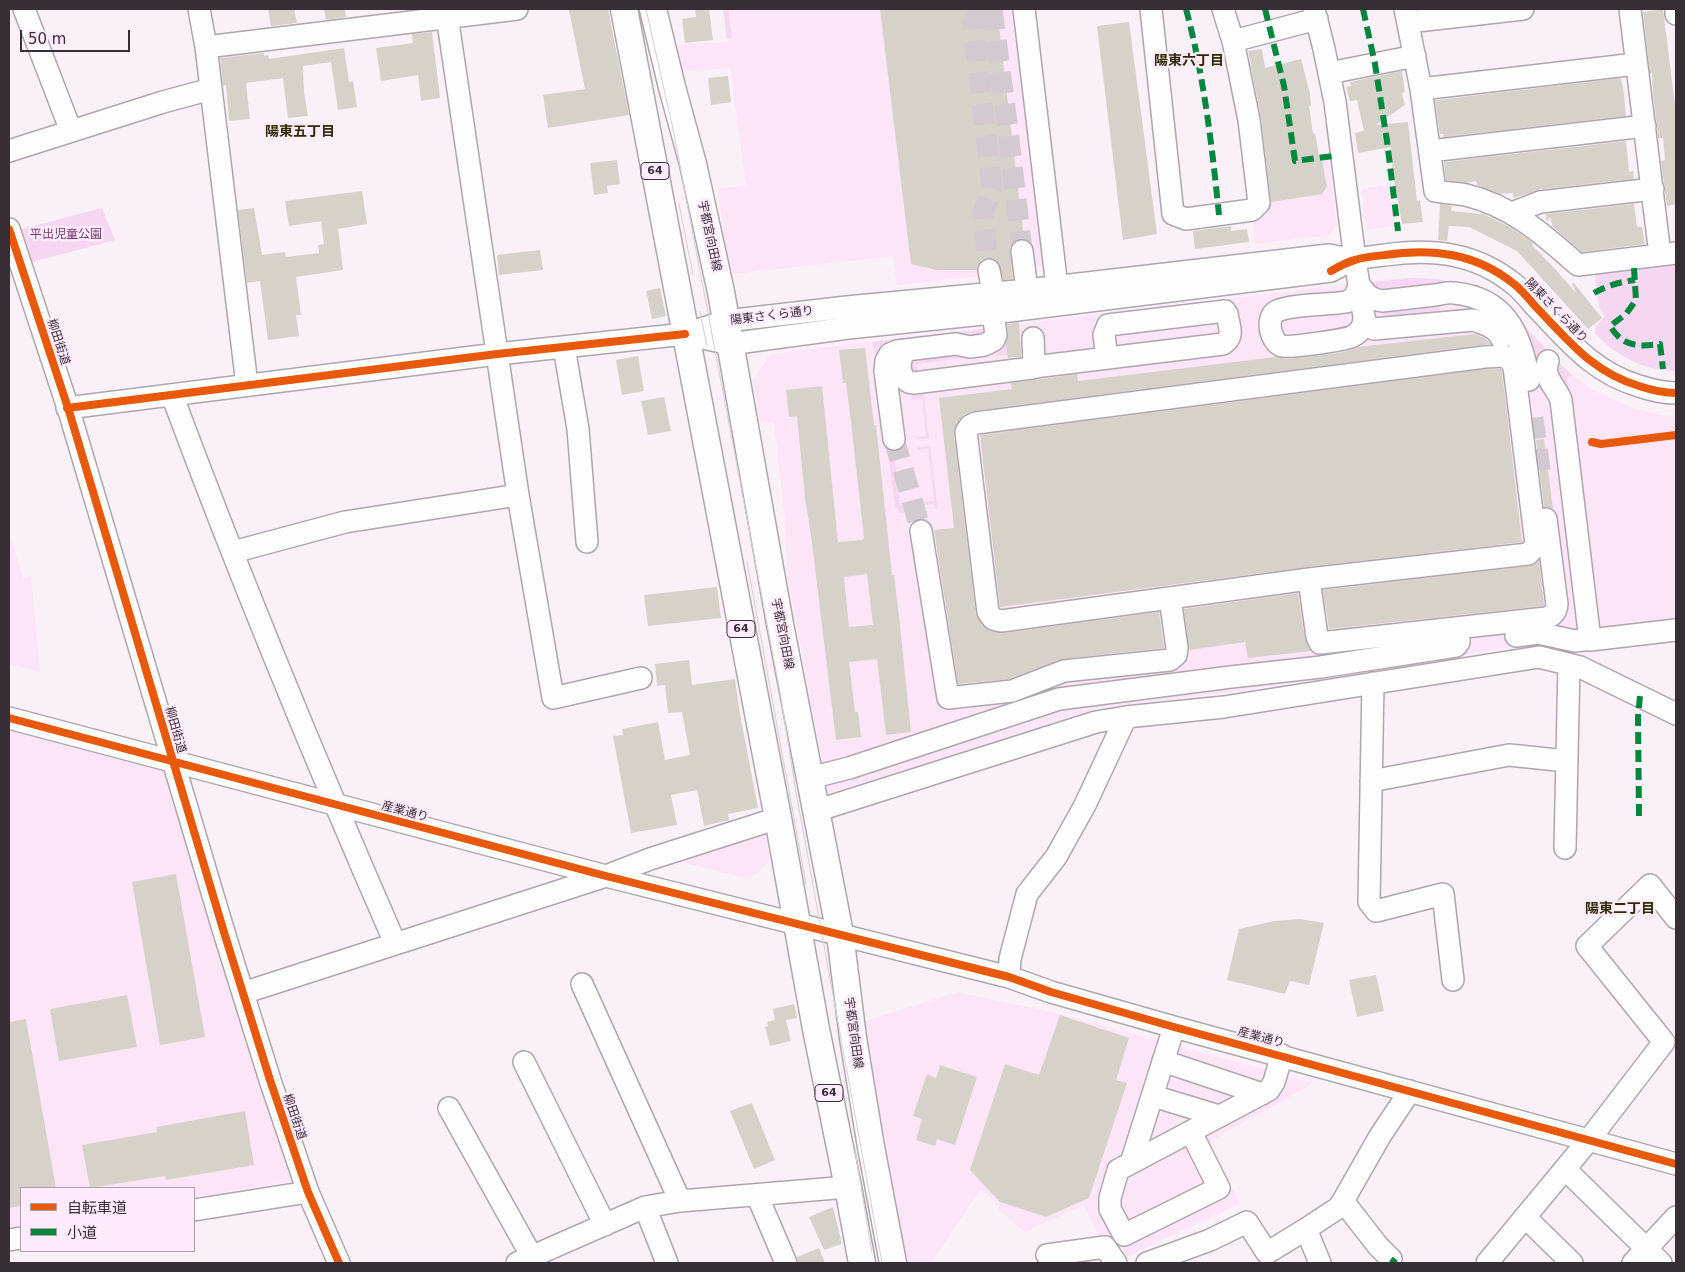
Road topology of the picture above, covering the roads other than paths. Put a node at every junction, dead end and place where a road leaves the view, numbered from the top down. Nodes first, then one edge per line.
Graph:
1 (24, 9) edge
2 (199, 9) edge
3 (516, 9) edge
4 (624, 9) edge
5 (653, 9) edge
6 (1024, 9) edge
7 (1150, 9) edge
8 (1222, 9) edge
9 (1524, 9) edge
10 (1630, 9) edge
11 (1676, 9) edge
12 (447, 13) edge
13 (1315, 14) edge
14 (1676, 14) edge
15 (1406, 16) edge
16 (1233, 41) junction
17 (206, 47) junction
18 (1415, 56) junction
19 (1636, 64) junction
20 (1329, 73) junction
21 (211, 89) junction
22 (1421, 89) junction
23 (1645, 126) junction
24 (71, 131) junction
25 (9, 151) edge
26 (1430, 151) junction
27 (1653, 189) junction
28 (1512, 213) junction
29 (9, 229) edge
30 (1022, 251) tunnel mouth
31 (1668, 254) edge
32 (1355, 260) junction
33 (989, 270) tunnel mouth
34 (1359, 284) junction
35 (1057, 286) junction
36 (1028, 299) junction
37 (993, 303) junction
38 (1364, 317) junction
39 (728, 333) junction
40 (685, 334) junction
41 (1033, 338) junction
42 (1501, 338) dead end
43 (1570, 342) junction
44 (564, 347) junction
45 (906, 350) junction
46 (497, 354) junction
47 (1108, 358) junction
48 (1548, 361) junction
49 (1036, 365) junction
50 (938, 368) dead end
51 (1529, 383) junction
52 (247, 385) junction
53 (1676, 393) edge
54 (172, 395) junction
55 (67, 408) junction
56 (1533, 418) tunnel mouth
57 (894, 439) tunnel mouth
58 (1541, 477) tunnel mouth
59 (518, 494) junction
60 (921, 531) tunnel mouth
61 (1577, 533) junction
62 (587, 542) dead end
63 (1550, 545) junction
64 (233, 552) junction
65 (1309, 579) junction
66 (1170, 598) junction
67 (1676, 630) edge
68 (1459, 636) dead end
69 (1484, 636) dead end
70 (1591, 639) junction
71 (1569, 664) junction
72 (641, 678) dead end
73 (1373, 683) junction
74 (1676, 714) edge
75 (1126, 717) junction
76 (9, 718) edge
77 (1566, 761) junction
78 (173, 762) junction
79 (810, 778) junction
80 (1371, 781) junction
81 (335, 806) junction
82 (816, 809) junction
83 (778, 818) junction
84 (1565, 848) dead end
85 (606, 876) junction
86 (1676, 918) edge
87 (797, 923) junction
88 (840, 934) junction
89 (395, 943) junction
90 (1009, 977) junction
91 (1453, 980) dead end
92 (582, 984) dead end
93 (243, 993) junction
94 (1174, 1027) junction
95 (1282, 1055) junction
96 (1163, 1061) junction
97 (524, 1062) dead end
98 (1410, 1091) junction
99 (1262, 1094) junction
100 (1152, 1096) junction
101 (449, 1108) dead end
102 (1219, 1116) junction
103 (1190, 1132) junction
104 (1588, 1141) junction
105 (1132, 1163) junction
106 (1676, 1164) edge
107 (1565, 1168) junction
108 (848, 1187) junction
109 (308, 1192) junction
110 (758, 1195) junction
111 (680, 1201) junction
112 (1343, 1201) junction
113 (645, 1207) junction
114 (195, 1210) edge
115 (1676, 1216) edge
116 (1525, 1217) junction
117 (605, 1225) junction
118 (1306, 1229) junction
119 (1047, 1255) dead end
120 (1647, 1258) edge
121 (1391, 1259) dead end
122 (521, 1262) edge
123 (339, 1263) edge
124 (667, 1263) edge
125 (786, 1263) edge
126 (862, 1263) edge
127 (893, 1263) edge
128 (1116, 1263) edge
129 (1147, 1263) edge
130 (1320, 1263) edge
131 (1487, 1263) edge
132 (1572, 1263) edge

1 - 24 street
2 - 17 street
3 - 12 street
4 - 40 main road, 64
5 - 39 main road, 宇都宮向田線 / 64
6 - 35 street
7 - 16 street
8 - 16 street
9 - 15 street
10 - 19 street
11 - 14 street
12 - 17 street
12 - 46 street
13 - 16 street
13 - 20 street
15 - 18 street
17 - 21 street
18 - 20 street
18 - 22 street
19 - 22 street
19 - 23 street
20 - 32 street
21 - 24 street
21 - 52 street
22 - 26 street
23 - 26 street
23 - 27 street
24 - 25 street
26 - 28 street
27 - 28 street
27 - 31 street
28 - 31 street
29 - 55 street, 柳田街道
30 - 36 street
32 - 34 street
32 - 35 street, 陽東さくら通り
32 - 36 street, 陽東さくら通り
32 - 43 street, 陽東さくら通り
33 - 37 street
34 - 38 street
34 - 38 street
34 - 51 street
35 - 36 street, 陽東さくら通り
36 - 37 street, 陽東さくら通り
36 - 41 street
37 - 39 street, 陽東さくら通り
37 - 45 street
38 - 42 street
39 - 40 street, 陽東さくら通り
39 - 79 main road, 宇都宮向田線 / 64
40 - 44 street, 陽東さくら通り
40 - 83 main road, 64
41 - 49 street
41 - 50 street
43 - 48 street
43 - 53 street, 陽東さくら通り
44 - 46 street, 陽東さくら通り
44 - 62 street
45 - 49 street
45 - 57 street
46 - 52 street, 陽東さくら通り
46 - 59 street
47 - 47 street
47 - 49 street
48 - 51 street
48 - 61 street
51 - 56 street
52 - 54 street, 陽東さくら通り
54 - 55 street, 陽東さくら通り
54 - 64 street
55 - 78 street, 柳田街道
58 - 63 street
59 - 64 street
59 - 72 street
60 - 66 street
61 - 63 street
61 - 70 street
63 - 65 street
64 - 81 street
65 - 66 street
65 - 66 street
67 - 70 street
68 - 79 street
69 - 70 street
71 - 73 street
71 - 74 street
71 - 77 street
73 - 75 street
73 - 80 street
75 - 82 street
75 - 90 street
76 - 78 street, 産業通り
77 - 80 street
77 - 84 street
78 - 81 street, 産業通り
78 - 93 street, 柳田街道
79 - 82 main road, 宇都宮向田線 / 64
80 - 91 street
81 - 85 street, 産業通り
81 - 89 street
82 - 88 main road, 宇都宮向田線 / 64
83 - 85 street
83 - 87 main road, 64
85 - 87 street, 産業通り
85 - 89 street
86 - 104 street
87 - 88 street, 産業通り
87 - 108 main road, 64
88 - 90 street, 産業通り
88 - 127 main road, 宇都宮向田線 / 64
89 - 93 street
90 - 94 street, 産業通り
92 - 111 street
93 - 109 street, 柳田街道
94 - 95 street, 産業通り
94 - 96 street
95 - 98 street, 産業通り
95 - 99 street
96 - 99 street
96 - 100 street
97 - 117 street
98 - 104 street, 産業通り
98 - 112 street
99 - 102 street
100 - 102 street
100 - 105 street
101 - 122 street
102 - 103 street
103 - 105 street
103 - 105 street
104 - 106 street, 産業通り
104 - 107 street
107 - 116 street
107 - 120 street
108 - 110 street
108 - 126 main road, 64
109 - 114 street
109 - 123 street, 柳田街道
110 - 111 street
110 - 125 street
111 - 113 street
112 - 118 street
112 - 121 street
113 - 117 street
113 - 124 street
115 - 120 street
116 - 131 street
116 - 132 street
117 - 122 street
118 - 129 street
118 - 130 street
119 - 128 street

